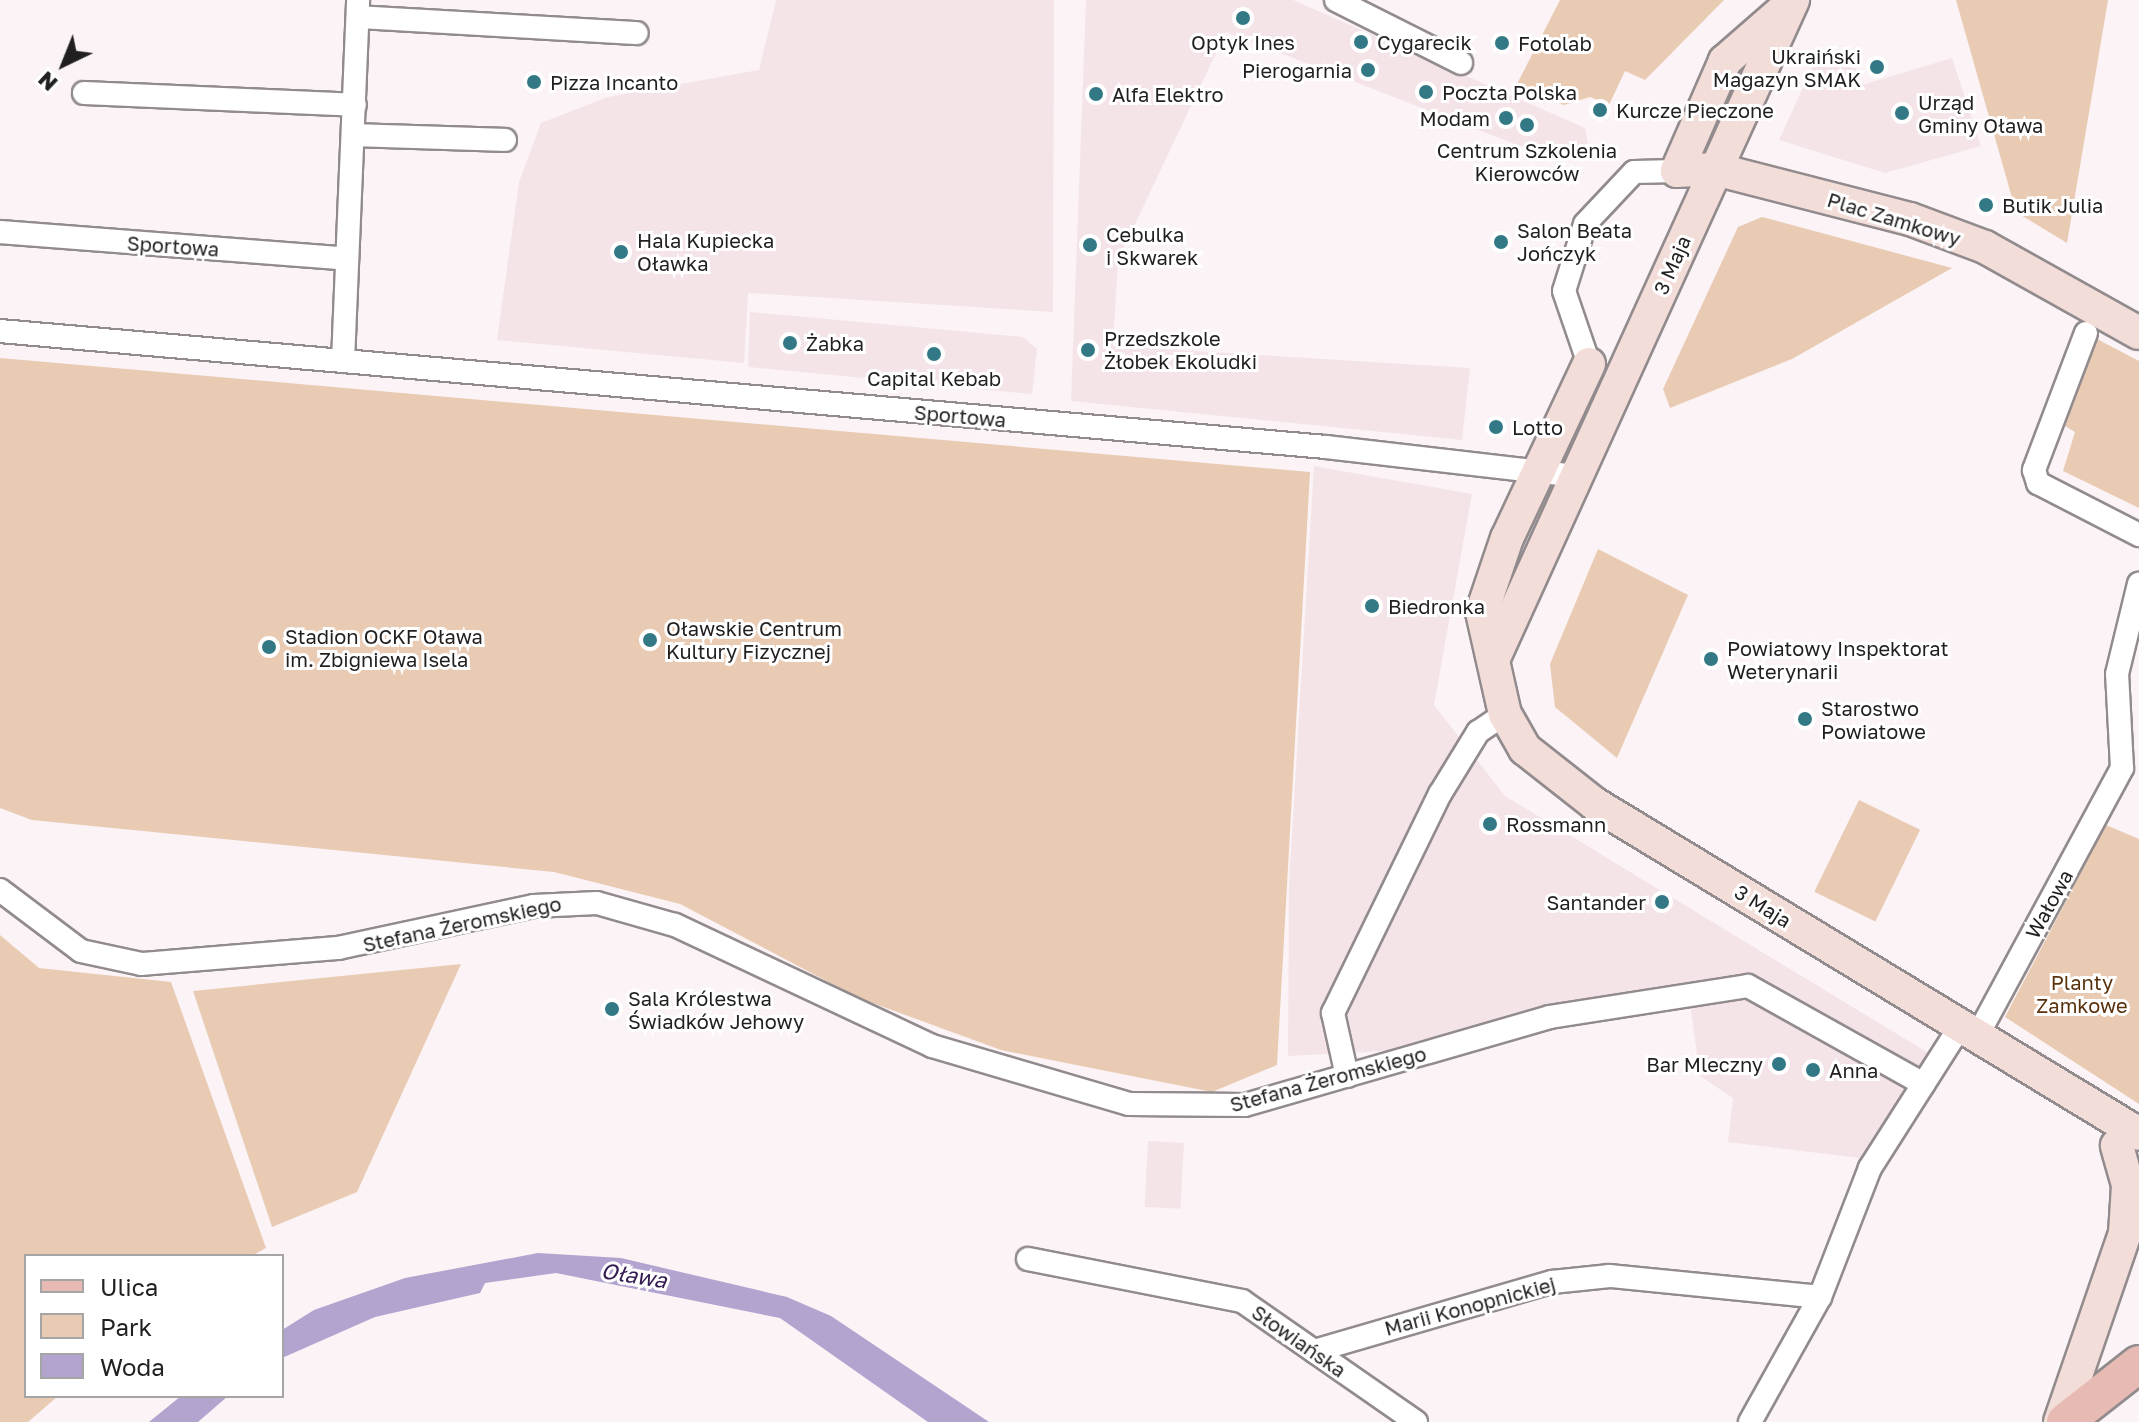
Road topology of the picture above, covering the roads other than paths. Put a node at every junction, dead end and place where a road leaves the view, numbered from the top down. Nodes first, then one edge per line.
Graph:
1 (1336, 0) edge
2 (1792, 2) edge
3 (358, 8) edge
4 (637, 33) dead end
5 (1461, 63) dead end
6 (84, 93) dead end
7 (355, 105) junction
8 (355, 135) junction
9 (505, 140) dead end
10 (1715, 169) junction
11 (1677, 171) junction
12 (0, 232) edge
13 (347, 259) junction
14 (0, 331) edge
15 (2086, 333) dead end
16 (2139, 333) edge
17 (343, 361) junction
18 (1589, 364) joint
19 (1539, 469) junction
20 (1577, 476) junction
21 (2139, 535) edge
22 (2139, 584) edge
23 (1494, 658) junction
24 (1505, 714) junction
25 (0, 890) edge
26 (1966, 1035) junction
27 (1347, 1076) junction
28 (1923, 1084) junction
29 (2128, 1140) edge
30 (2139, 1183) edge
31 (1028, 1259) dead end
32 (1820, 1297) junction
33 (1314, 1351) junction
34 (2139, 1364) edge
35 (1416, 1422) edge
36 (1750, 1422) edge
37 (2063, 1422) edge

1 - 5 street
2 - 10 main road, 3 Maja
2 - 11 main road, 3 Maja
3 - 4 street
3 - 7 street
6 - 7 street
7 - 8 street
8 - 9 street
8 - 13 street
10 - 11 main road, Plac Zamkowy
10 - 16 main road, Plac Zamkowy
10 - 20 main road, 3 Maja
11 - 18 street
12 - 13 street, Sportowa
13 - 17 street
14 - 17 street, Sportowa
15 - 21 street
17 - 19 street, Sportowa
18 - 19 main road, 3 Maja
19 - 20 street, Sportowa
19 - 23 main road, 3 Maja
20 - 23 main road, 3 Maja
22 - 26 street, Wałowa
23 - 24 main road, 3 Maja
24 - 26 main road, 3 Maja
24 - 27 street
25 - 27 street, Stefana Żeromskiego
26 - 28 street, Wałowa
26 - 29 main road, 3 Maja
27 - 28 street, Stefana Żeromskiego
28 - 32 street, Wałowa
29 - 30 main road, 3 Maja
29 - 37 main road
31 - 33 street, Słowiańska
32 - 33 street, Marii Konopnickiej
32 - 36 street, Wałowa
33 - 35 street, Słowiańska
34 - 37 main road

